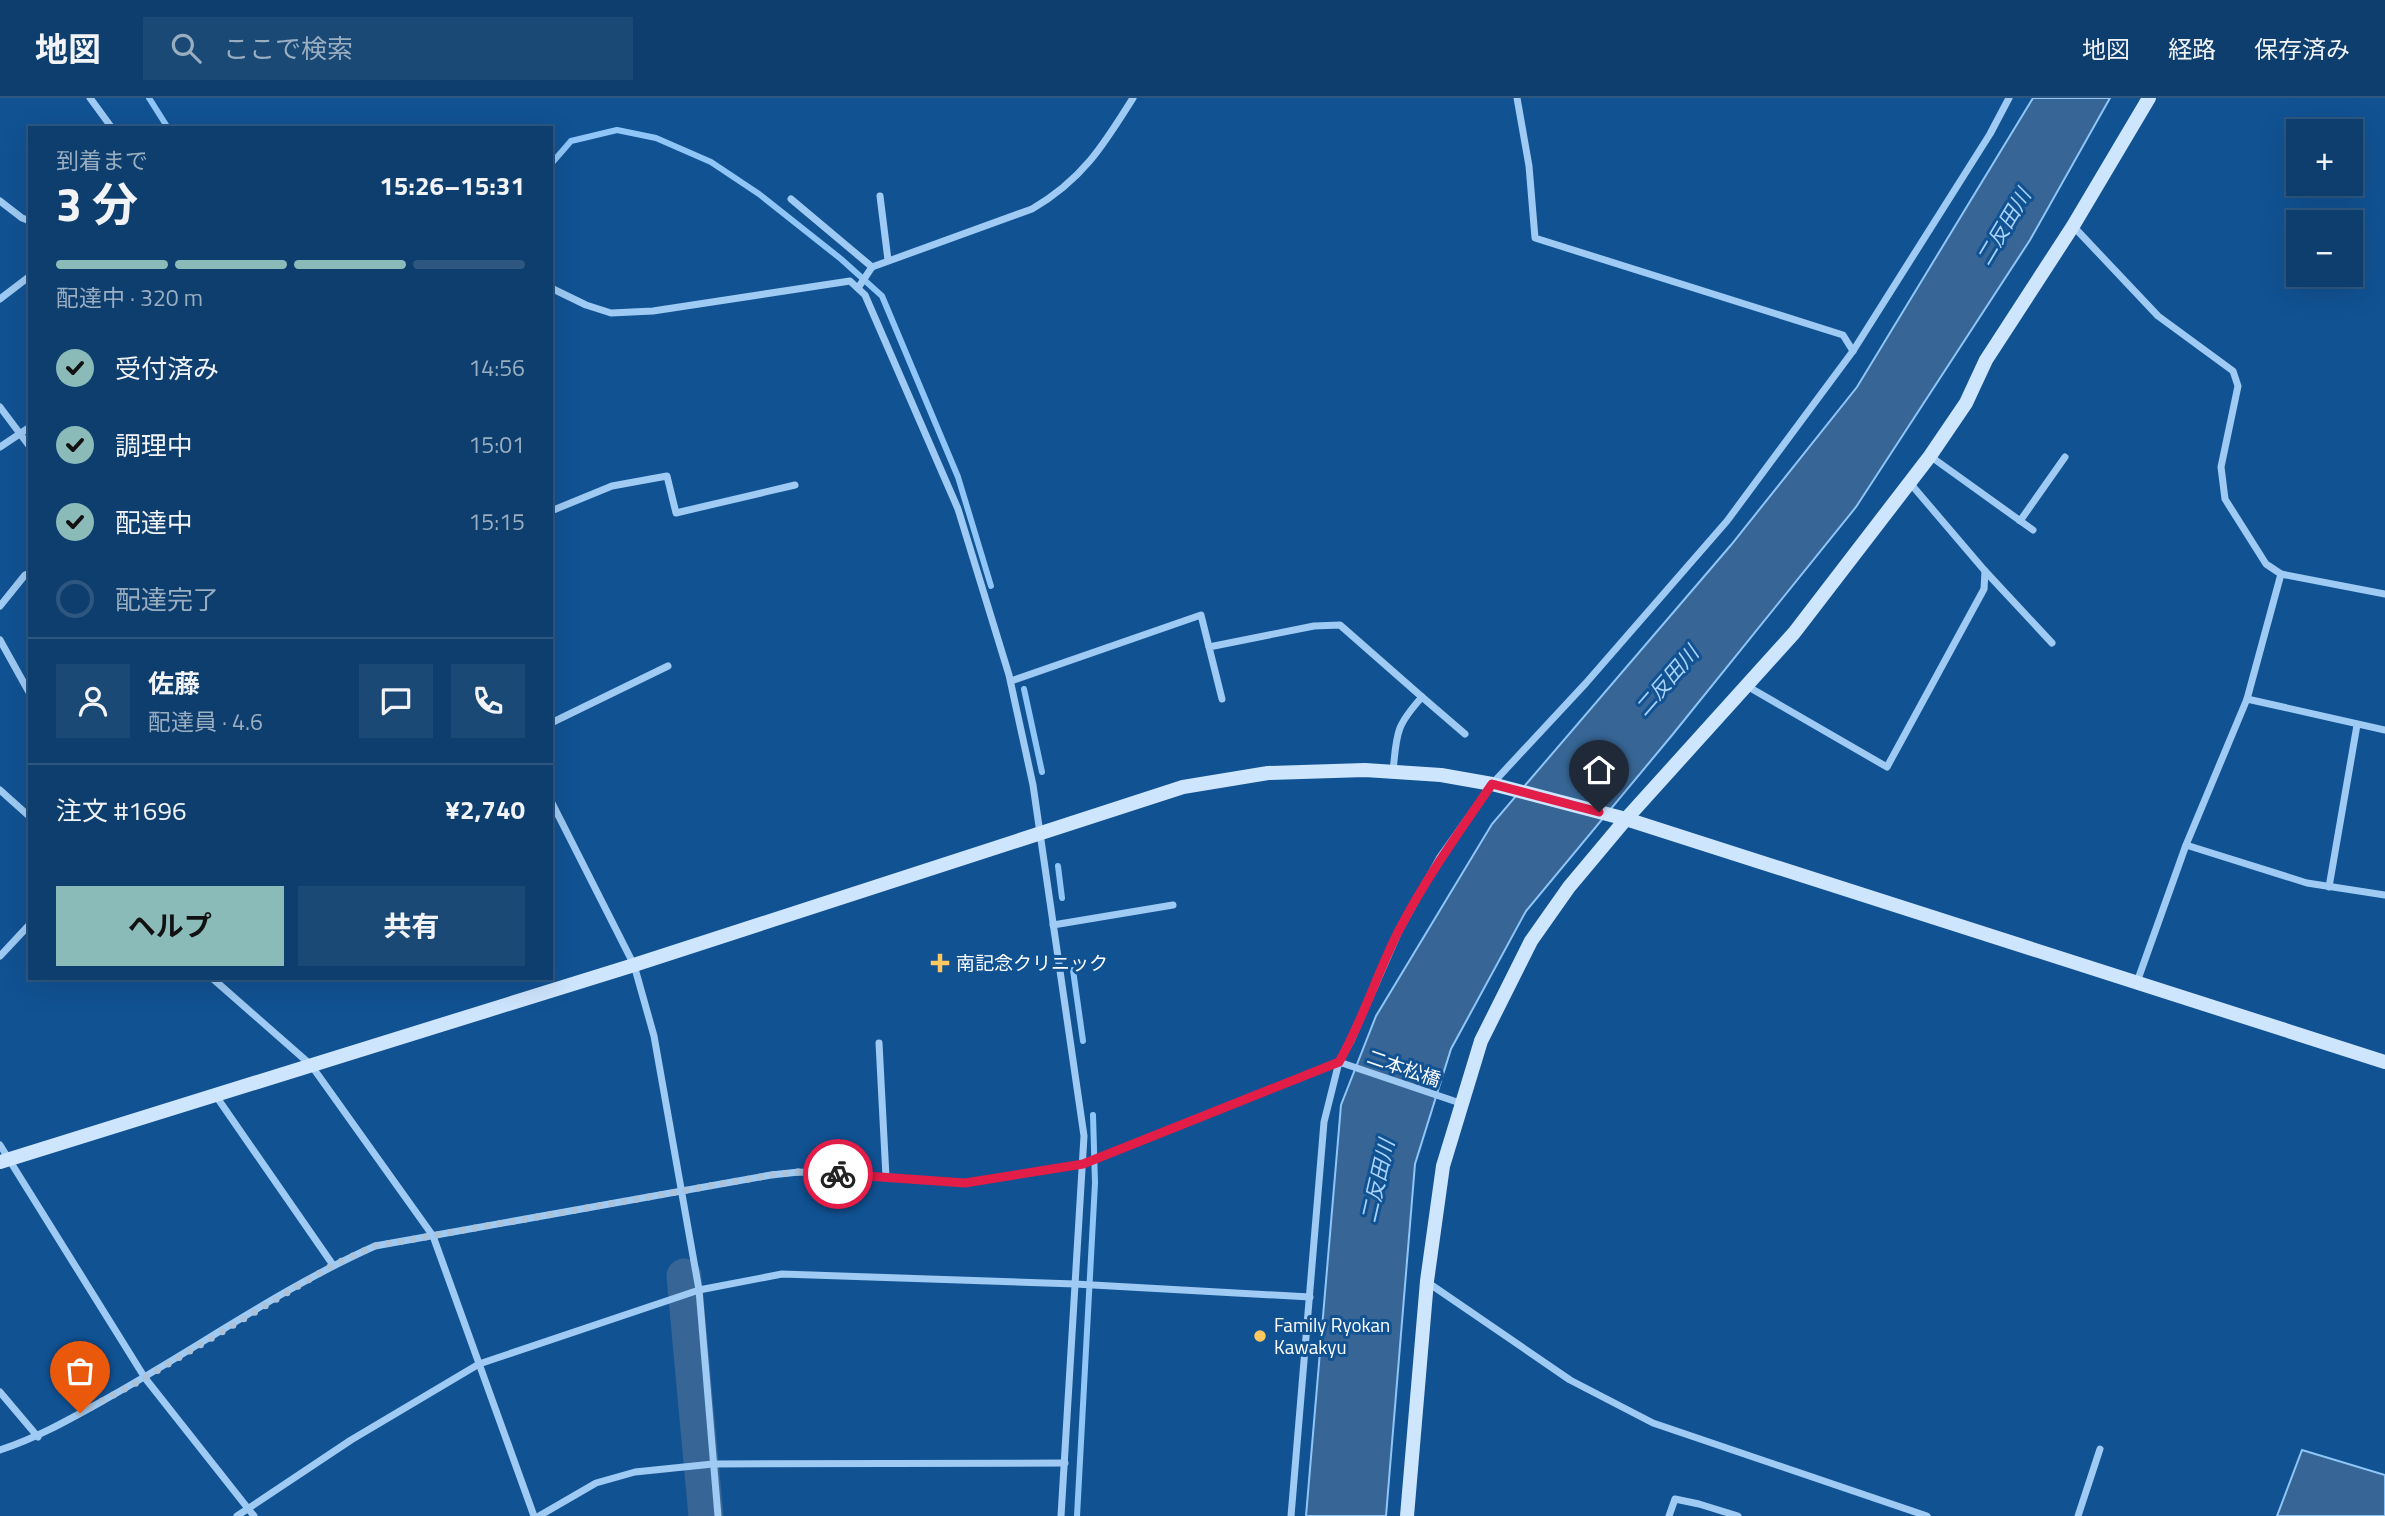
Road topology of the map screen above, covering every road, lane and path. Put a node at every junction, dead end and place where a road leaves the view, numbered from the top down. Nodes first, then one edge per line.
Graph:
1 (90, 98) edge
2 (1133, 98) edge
3 (1517, 98) edge
4 (2009, 98) edge
5 (2149, 98) edge
6 (110, 126) edge
7 (880, 196) dead end
8 (791, 199) dead end
9 (0, 201) edge
10 (28, 220) edge
11 (2073, 226) junction
12 (888, 260) junction
13 (872, 267) junction
14 (28, 278) edge
15 (858, 288) junction
16 (553, 289) edge
17 (0, 299) edge
18 (1853, 351) junction
19 (0, 407) edge
20 (28, 427) edge
21 (19, 433) junction
22 (28, 444) edge
23 (0, 447) edge
24 (1930, 456) junction
25 (2065, 457) dead end
26 (1910, 483) junction
27 (795, 485) dead end
28 (553, 510) edge
29 (2020, 521) junction
30 (2033, 530) dead end
31 (1985, 571) junction
32 (28, 574) edge
33 (2281, 574) junction
34 (2385, 594) edge
35 (0, 606) edge
36 (0, 640) edge
37 (2052, 643) dead end
38 (1209, 647) junction
39 (668, 666) dead end
40 (1011, 681) junction
41 (1746, 685) junction
42 (28, 690) edge
43 (1422, 697) junction
44 (1222, 699) dead end
45 (2247, 699) junction
46 (553, 722) edge
47 (2357, 725) junction
48 (2385, 730) edge
49 (1465, 734) dead end
50 (1393, 771) junction
51 (1492, 784) junction
52 (0, 790) edge
53 (553, 805) edge
54 (28, 815) edge
55 (1626, 818) junction
56 (560, 819) junction
57 (553, 823) edge
58 (1039, 833) junction
59 (2186, 845) junction
60 (2329, 887) junction
61 (2385, 895) edge
62 (1173, 905) dead end
63 (1053, 925) junction
64 (28, 926) edge
65 (0, 956) edge
66 (634, 965) junction
67 (214, 980) edge
68 (2136, 983) junction
69 (878, 1043) dead end
70 (1339, 1062) junction
71 (2385, 1062) edge
72 (311, 1065) junction
73 (215, 1096) junction
74 (1460, 1103) junction
75 (0, 1145) edge
76 (4, 1160) edge
77 (1087, 1162) junction
78 (886, 1177) junction
79 (681, 1189) junction
80 (433, 1237) junction
81 (333, 1265) junction
82 (1427, 1281) junction
83 (1079, 1284) junction
84 (695, 1292) junction
85 (1310, 1297) junction
86 (479, 1364) junction
87 (145, 1378) junction
88 (0, 1392) edge
89 (37, 1437) junction
90 (2100, 1449) dead end
91 (0, 1450) edge
92 (1065, 1463) junction
93 (710, 1464) junction
94 (247, 1508) junction
95 (237, 1516) edge
96 (254, 1516) edge
97 (536, 1516) edge
98 (718, 1516) edge
99 (1061, 1516) edge
100 (1291, 1516) edge
101 (1407, 1516) edge
102 (1669, 1516) edge
103 (1738, 1516) edge
104 (1927, 1516) edge
105 (2078, 1516) edge

1 - 6 street
2 - 12 street
3 - 18 street
4 - 18 street
5 - 11 street
7 - 12 street
8 - 13 street
9 - 10 street
11 - 24 street
11 - 33 street
12 - 13 street
13 - 15 street
14 - 17 street
15 - 16 street
15 - 40 street
18 - 51 street
19 - 21 street
20 - 21 street
21 - 22 street
21 - 23 street
24 - 26 street
24 - 29 street
25 - 29 street
26 - 31 street
26 - 41 street
27 - 28 street
29 - 30 street
31 - 37 street
31 - 41 street
32 - 35 street
33 - 34 street
33 - 45 street
36 - 42 street
38 - 40 street
38 - 43 street
38 - 44 street
39 - 46 street
40 - 58 street
41 - 55 street
43 - 49 street
43 - 50 street
45 - 47 street
45 - 59 street
47 - 48 street
47 - 60 street
50 - 51 street
50 - 58 street
51 - 55 street
51 - 70 street
52 - 54 street
53 - 56 street
55 - 68 street
55 - 74 street
56 - 57 street
56 - 66 street
58 - 63 street
58 - 66 street
59 - 60 street
59 - 68 street
60 - 61 street
62 - 63 street
63 - 77 street
64 - 65 street
66 - 72 street
66 - 79 street
67 - 72 street
68 - 71 street
69 - 78 street
70 - 74 street, 二本松橋
70 - 77 street
70 - 85 street
72 - 73 street
72 - 80 street
73 - 76 street
73 - 81 street
74 - 82 street
75 - 76 street
76 - 87 street
77 - 78 street
77 - 83 street
78 - 79 street
79 - 80 street
79 - 84 street
80 - 81 street
80 - 86 street
81 - 87 street
82 - 101 street
82 - 104 street
83 - 84 street
83 - 85 street
83 - 92 street
84 - 86 street
84 - 93 street
85 - 100 street
86 - 94 street
86 - 97 street
87 - 89 street
87 - 94 street
88 - 89 street
89 - 91 street
90 - 105 street
92 - 93 street
92 - 99 street
93 - 97 street
93 - 98 street
94 - 95 street
94 - 96 street
102 - 103 street

